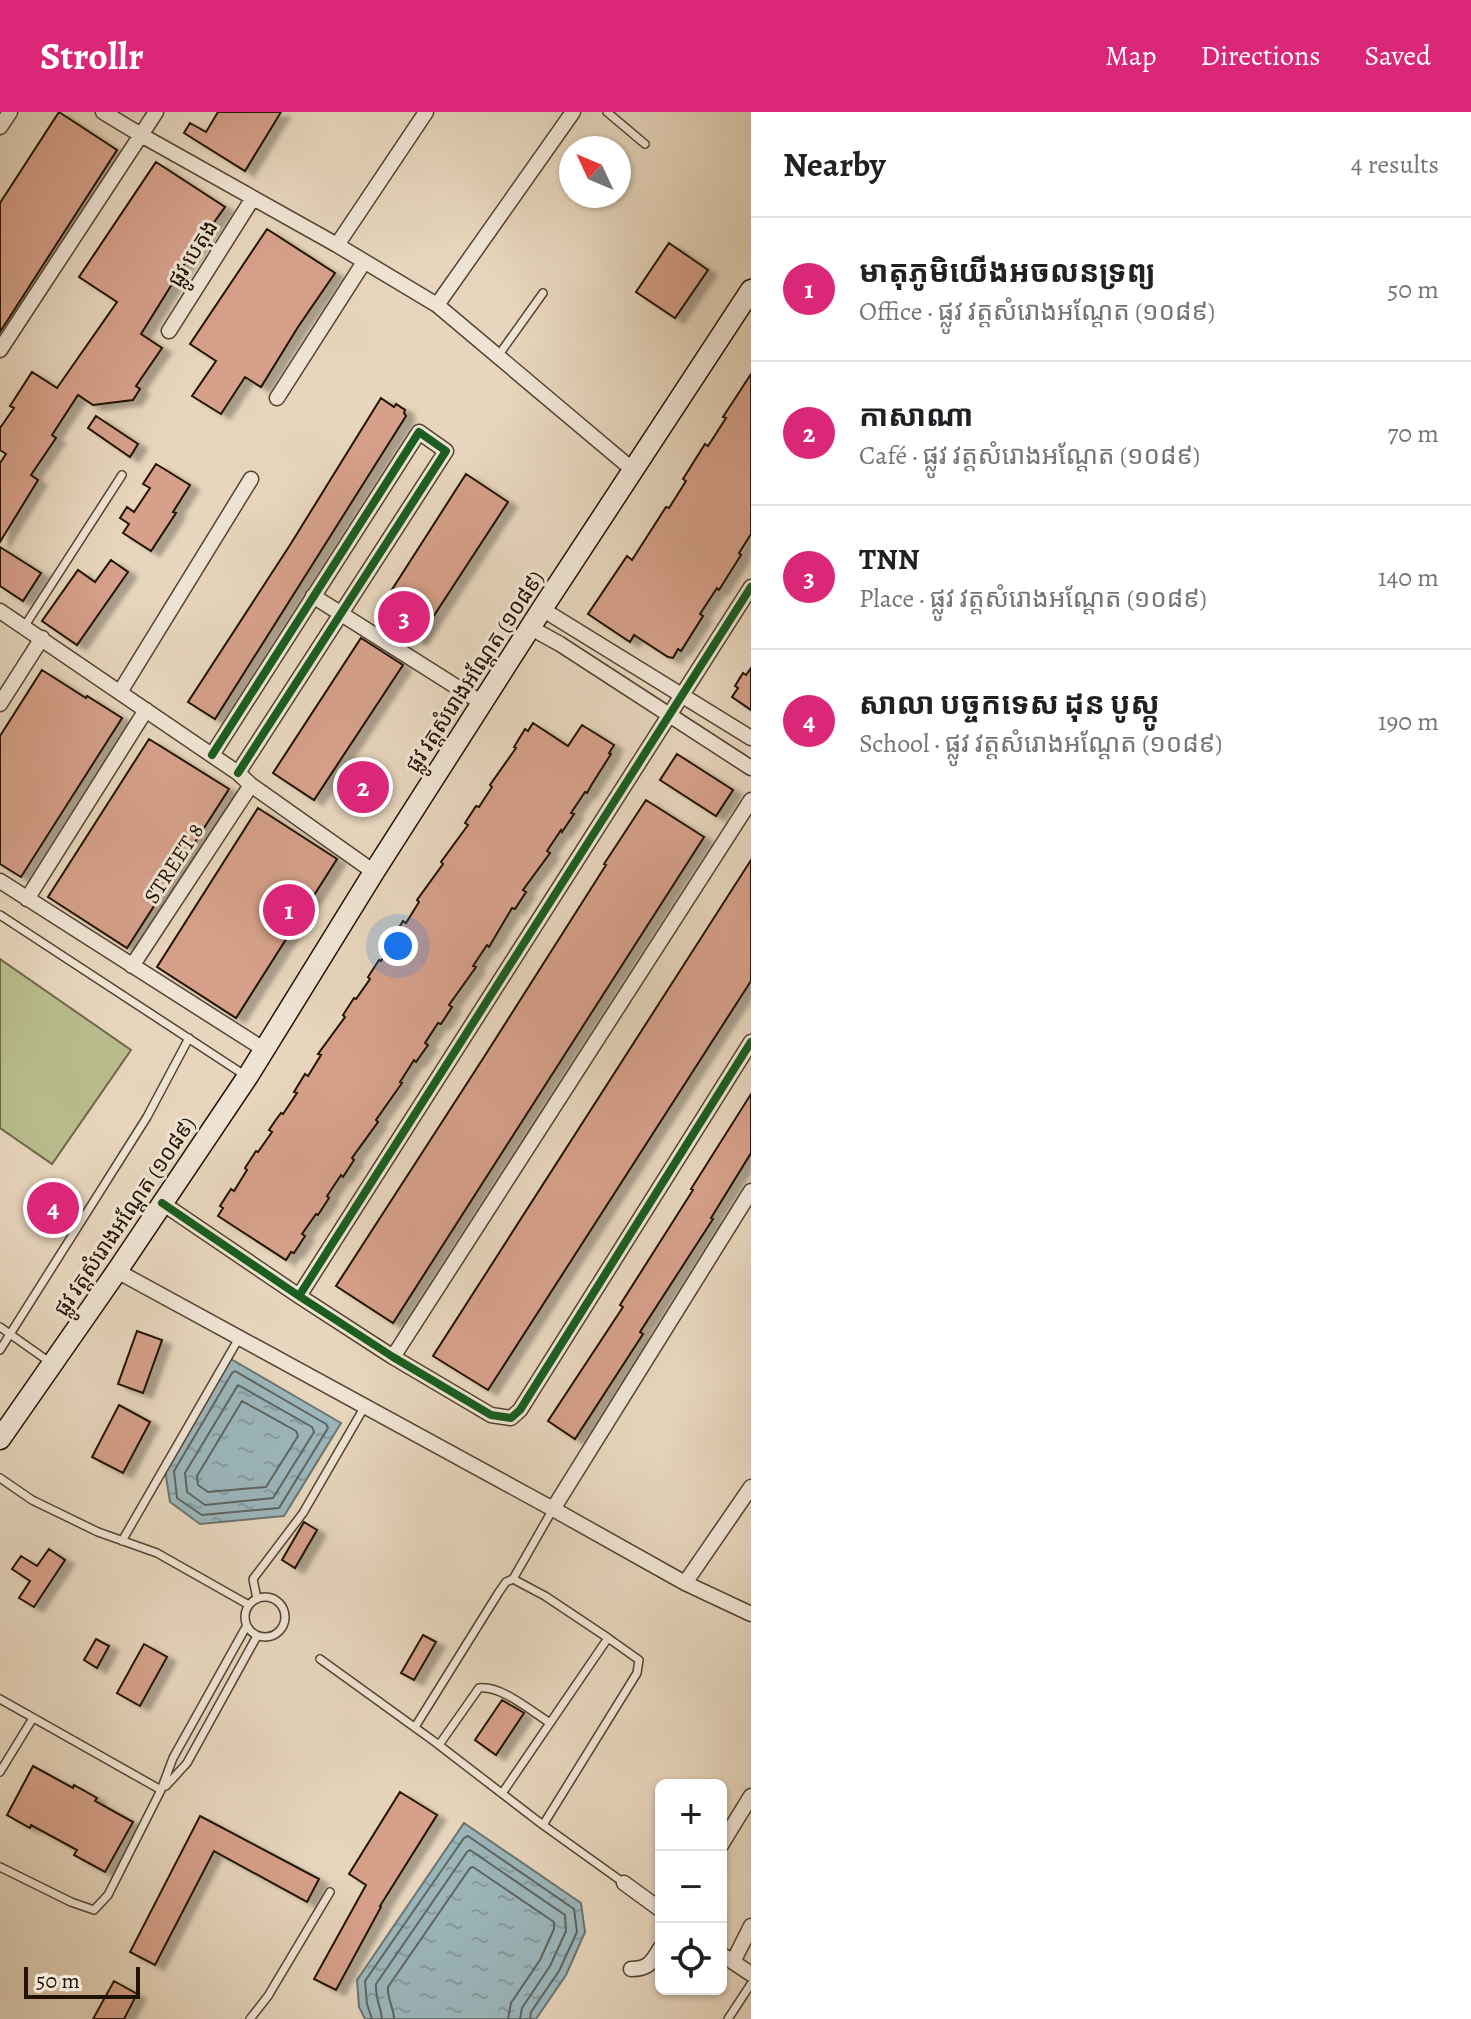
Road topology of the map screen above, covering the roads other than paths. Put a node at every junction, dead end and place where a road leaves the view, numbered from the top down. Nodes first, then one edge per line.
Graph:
1 (10, 112) edge
2 (103, 112) edge
3 (156, 112) edge
4 (426, 112) edge
5 (607, 112) edge
6 (565, 115) edge
7 (0, 127) edge
8 (141, 135) junction
9 (645, 144) dead end
10 (253, 198) junction
11 (337, 245) junction
12 (364, 262) junction
13 (751, 290) edge
14 (543, 293) dead end
15 (437, 305) junction
16 (169, 331) dead end
17 (0, 350) edge
18 (498, 356) junction
19 (277, 398) dead end
20 (633, 470) junction
21 (122, 475) dead end
22 (251, 479) dead end
23 (751, 587) edge
24 (313, 596) junction
25 (542, 609) junction
26 (0, 611) edge
27 (340, 613) junction
28 (24, 627) junction
29 (531, 628) junction
30 (42, 638) junction
31 (120, 692) junction
32 (682, 695) junction
33 (482, 703) junction
34 (0, 704) edge
35 (146, 710) junction
36 (669, 715) junction
37 (751, 738) edge
38 (212, 755) junction
39 (751, 768) edge
40 (238, 773) junction
41 (251, 785) junction
42 (751, 800) edge
43 (374, 872) junction
44 (0, 881) edge
45 (27, 899) junction
46 (0, 915) edge
47 (132, 966) junction
48 (189, 1038) junction
49 (751, 1042) edge
50 (265, 1050) junction
51 (248, 1076) junction
52 (751, 1191) edge
53 (162, 1203) junction
54 (117, 1271) junction
55 (299, 1296) junction
56 (0, 1327) edge
57 (10, 1334) junction
58 (239, 1338) junction
59 (0, 1350) edge
60 (393, 1357) junction
61 (52, 1364) junction
62 (365, 1406) junction
63 (0, 1439) edge
64 (0, 1478) edge
65 (751, 1487) edge
66 (553, 1509) junction
67 (122, 1541) junction
68 (513, 1579) junction
69 (685, 1583) junction
70 (257, 1599) junction
71 (249, 1605) junction
72 (751, 1614) edge
73 (246, 1627) junction
74 (257, 1636) junction
75 (608, 1638) junction
76 (320, 1659) dead end
77 (0, 1699) edge
78 (33, 1718) junction
79 (550, 1723) junction
80 (415, 1727) junction
81 (439, 1745) junction
82 (0, 1772) edge
83 (161, 1790) junction
84 (503, 1792) junction
85 (751, 1796) edge
86 (543, 1825) junction
87 (727, 1835) edge
88 (0, 1867) edge
89 (624, 1883) joint
90 (330, 1892) dead end
91 (655, 1906) edge
92 (751, 1926) edge
93 (655, 1956) edge
94 (727, 1958) edge
95 (631, 1969) dead end
96 (751, 1974) edge
97 (751, 1984) edge
98 (250, 2019) edge
99 (728, 2019) edge

1 - 7 street
2 - 8 street
3 - 8 street
4 - 11 street
5 - 9 lane
6 - 15 street
8 - 10 street
8 - 17 street
10 - 11 street
10 - 16 street, ផ្លូវ បេតុង
11 - 12 street
12 - 15 street
12 - 19 street
13 - 20 main road, ផ្លូវ វត្តសំរោងអណ្ដែត (១០៨៩)
14 - 18 lane
15 - 18 street
18 - 20 street
20 - 25 main road, ផ្លូវ វត្តសំរោងអណ្ដែត (១០៨៩)
21 - 28 lane
22 - 31 street
23 - 32 street
24 - 27 street
24 - 27 street
24 - 38 street
25 - 29 main road, ផ្លូវ វត្តសំរោងអណ្ដែត (១០៨៩)
25 - 32 street
26 - 28 street
27 - 33 street
27 - 40 street
28 - 30 street
29 - 33 main road, ផ្លូវ វត្តសំរោងអណ្ដែត (១០៨៩)
29 - 36 street
30 - 31 street
30 - 34 street
31 - 35 street
32 - 36 street
32 - 37 street
33 - 43 main road, ផ្លូវ វត្តសំរោងអណ្ដែត (១០៨៩)
35 - 38 street
35 - 45 street
36 - 39 street
36 - 55 street
38 - 40 street
40 - 41 street
41 - 43 street
41 - 47 street, STREET 8
42 - 60 street
43 - 50 main road, ផ្លូវ វត្តសំរោងអណ្ដែត (១០៨៩)
44 - 45 street
45 - 47 street
46 - 48 lane
47 - 50 street
48 - 51 lane
48 - 57 lane
49 - 60 street
50 - 51 main road, ផ្លូវ វត្តសំរោងអណ្ដែត (១០៨៩)
51 - 53 main road, ផ្លូវ វត្តសំរោងអណ្ដែត (១០៨៩)
52 - 66 street
53 - 54 main road, ផ្លូវ វត្តសំរោងអណ្ដែត (១០៨៩)
53 - 55 street
54 - 58 street
54 - 61 main road, ផ្លូវ វត្តសំរោងអណ្ដែត (១០៨៩)
55 - 60 street
56 - 57 lane
57 - 59 lane
57 - 61 lane
58 - 62 street
58 - 67 lane
61 - 63 main road, ផ្លូវ វត្តសំរោងអណ្ដែត (១០៨៩)
62 - 66 street
62 - 70 lane
64 - 67 lane
65 - 69 street
66 - 68 lane
66 - 69 street
67 - 71 lane
68 - 75 lane
68 - 80 lane
69 - 72 street
70 - 71 lane
70 - 74 lane
71 - 73 lane
73 - 74 lane
73 - 83 lane
74 - 83 lane
75 - 79 lane
75 - 86 lane
76 - 80 lane
77 - 78 lane
78 - 82 lane
78 - 83 lane
79 - 81 lane
79 - 84 lane
80 - 81 lane
81 - 84 lane
83 - 88 lane
84 - 86 lane
85 - 87 street
86 - 89 lane
89 - 91 street
90 - 98 lane
92 - 94 street
93 - 95 street
94 - 96 street
97 - 99 lane

